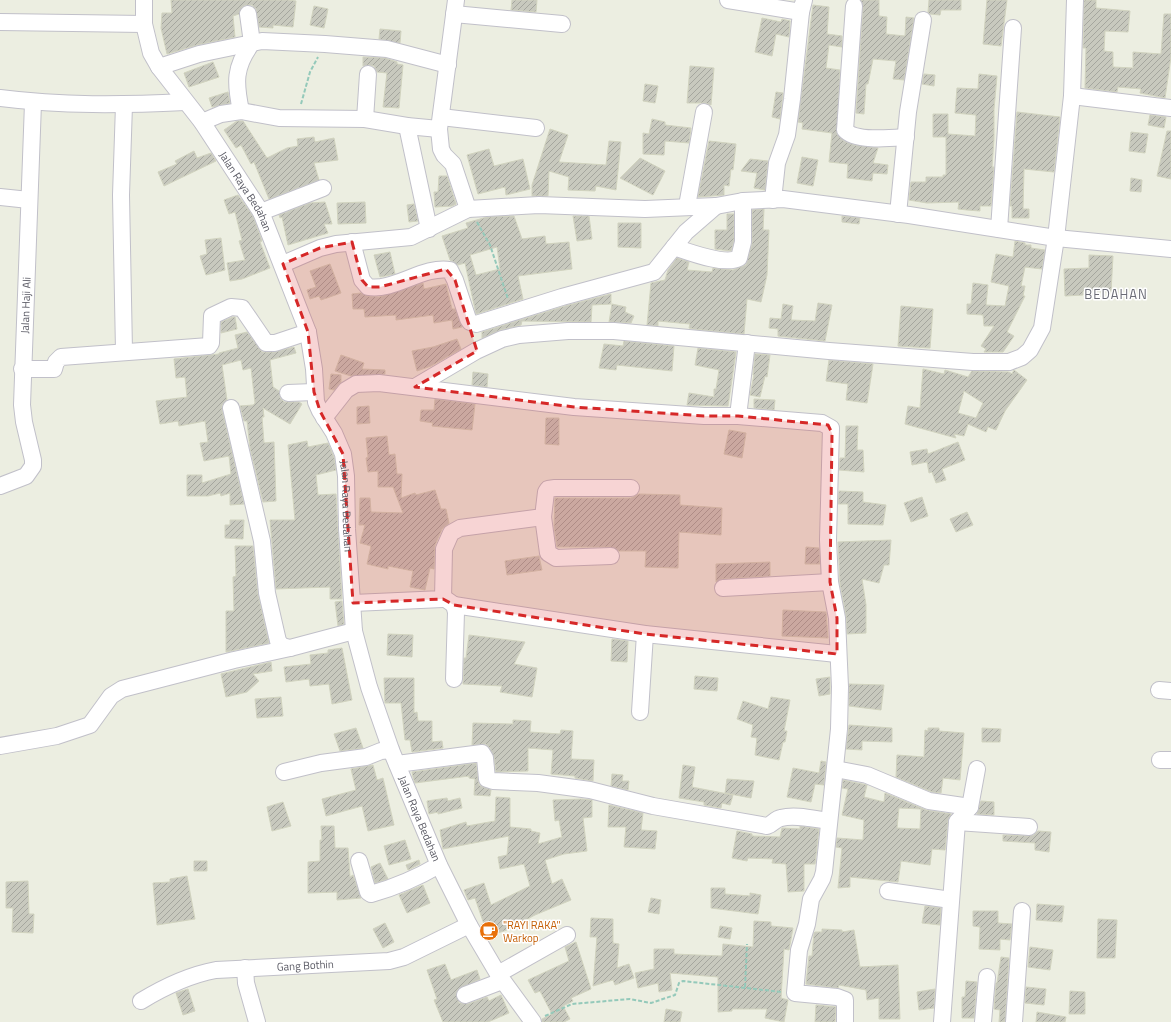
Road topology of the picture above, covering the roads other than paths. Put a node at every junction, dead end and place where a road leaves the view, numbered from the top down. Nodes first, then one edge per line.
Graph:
1 (144, 0) edge
2 (728, 0) edge
3 (1075, 0) edge
4 (802, 6) edge
5 (854, 6) dead end
6 (455, 7) edge
7 (248, 14) dead end
8 (923, 20) dead end
9 (0, 22) edge
10 (144, 24) junction
11 (562, 24) dead end
12 (1013, 28) dead end
13 (252, 43) junction
14 (448, 65) junction
15 (159, 68) junction
16 (368, 74) dead end
17 (1072, 96) junction
18 (0, 98) edge
19 (33, 102) junction
20 (185, 102) junction
21 (124, 105) junction
22 (1171, 108) edge
23 (242, 111) junction
24 (704, 112) dead end
25 (365, 119) junction
26 (202, 122) junction
27 (440, 123) junction
28 (407, 126) junction
29 (536, 128) dead end
30 (906, 137) junction
31 (323, 188) dead end
32 (0, 197) edge
33 (29, 200) junction
34 (773, 200) junction
35 (743, 201) junction
36 (687, 206) junction
37 (716, 206) junction
38 (468, 209) junction
39 (261, 212) junction
40 (898, 214) junction
41 (429, 229) junction
42 (999, 229) junction
43 (1056, 238) junction
44 (352, 242) junction
45 (674, 247) junction
46 (1171, 249) edge
47 (283, 264) junction
48 (470, 322) junction
49 (308, 332) junction
50 (747, 343) junction
51 (476, 351) junction
52 (124, 352) junction
53 (22, 369) junction
54 (416, 387) junction
55 (314, 392) junction
56 (288, 393) dead end
57 (231, 408) dead end
58 (738, 416) junction
59 (324, 418) junction
60 (0, 486) edge
61 (631, 488) dead end
62 (544, 517) junction
63 (611, 556) dead end
64 (830, 582) junction
65 (724, 588) dead end
66 (448, 602) junction
67 (353, 603) junction
68 (354, 631) junction
69 (645, 634) junction
70 (290, 648) junction
71 (837, 654) junction
72 (454, 679) dead end
73 (640, 712) dead end
74 (0, 746) edge
75 (391, 750) junction
76 (397, 764) junction
77 (835, 769) junction
78 (978, 769) dead end
79 (284, 772) dead end
80 (970, 807) junction
81 (829, 821) junction
82 (957, 822) junction
83 (1030, 827) dead end
84 (359, 861) dead end
85 (439, 865) junction
86 (888, 891) dead end
87 (951, 900) junction
88 (1022, 911) dead end
89 (469, 926) junction
90 (567, 935) dead end
91 (245, 968) junction
92 (987, 977) dead end
93 (500, 978) junction
94 (465, 995) dead end
95 (141, 1001) dead end
96 (257, 1022) edge
97 (533, 1022) edge
98 (845, 1022) edge
99 (942, 1022) edge
100 (983, 1022) edge
101 (1014, 1022) edge

1 - 10 street, Jalan Raya Bedahan
2 - 4 street
3 - 17 street
4 - 34 street
5 - 30 street
6 - 11 street
6 - 14 street
7 - 13 street
8 - 30 street
9 - 10 street
10 - 15 street, Jalan Raya Bedahan
12 - 42 street
13 - 14 street
13 - 15 street
13 - 23 street
14 - 27 street
15 - 20 street, Jalan Raya Bedahan
16 - 25 street
17 - 22 street
17 - 43 street
18 - 19 street
19 - 21 street
19 - 33 street, Jalan Haji Ali
20 - 21 street
20 - 26 street, Jalan Raya Bedahan
21 - 52 street
23 - 25 street
23 - 26 street
24 - 36 street
25 - 28 street
26 - 39 street, Jalan Raya Bedahan
27 - 28 street
27 - 29 street
27 - 38 street
28 - 41 street
30 - 40 street
31 - 39 street
32 - 33 street
33 - 53 street, Jalan Haji Ali
34 - 35 street
34 - 40 street
35 - 37 street
35 - 45 street
36 - 37 street
36 - 38 street
37 - 45 street
38 - 41 street
39 - 47 street, Jalan Raya Bedahan
40 - 42 street
41 - 44 street
42 - 43 street
43 - 46 street
43 - 50 street
44 - 47 street
44 - 48 street
45 - 48 street
47 - 49 street, Jalan Raya Bedahan
48 - 51 street
49 - 52 street
49 - 55 street, Jalan Raya Bedahan
50 - 51 street
50 - 58 street
51 - 54 street
52 - 53 street
53 - 60 street, Jalan Haji Ali
54 - 58 street
54 - 59 street
55 - 56 street
55 - 59 street, Jalan Raya Bedahan
57 - 70 street
58 - 64 street
59 - 67 street, Jalan Raya Bedahan
61 - 62 street
62 - 63 street
62 - 66 street
64 - 65 street
64 - 71 street
66 - 67 street
66 - 69 street
66 - 72 street
67 - 68 street, Jalan Raya Bedahan
68 - 70 street
68 - 75 street, Jalan Raya Bedahan
69 - 71 street
69 - 73 street
70 - 74 street
71 - 77 street
75 - 76 street, Jalan Raya Bedahan
75 - 79 street
76 - 81 street
76 - 85 street, Jalan Raya Bedahan
77 - 80 street
77 - 81 street
78 - 80 street
80 - 82 street
81 - 98 street
82 - 83 street
82 - 87 street
84 - 85 street
85 - 89 street, Jalan Raya Bedahan
86 - 87 street
87 - 99 street
88 - 101 street
89 - 91 street, Gang Bothin
89 - 93 street, Jalan Raya Bedahan
90 - 93 street
91 - 95 street, Gang Bothin
91 - 96 street
92 - 100 street
93 - 94 street
93 - 97 street, Jalan Raya Bedahan

